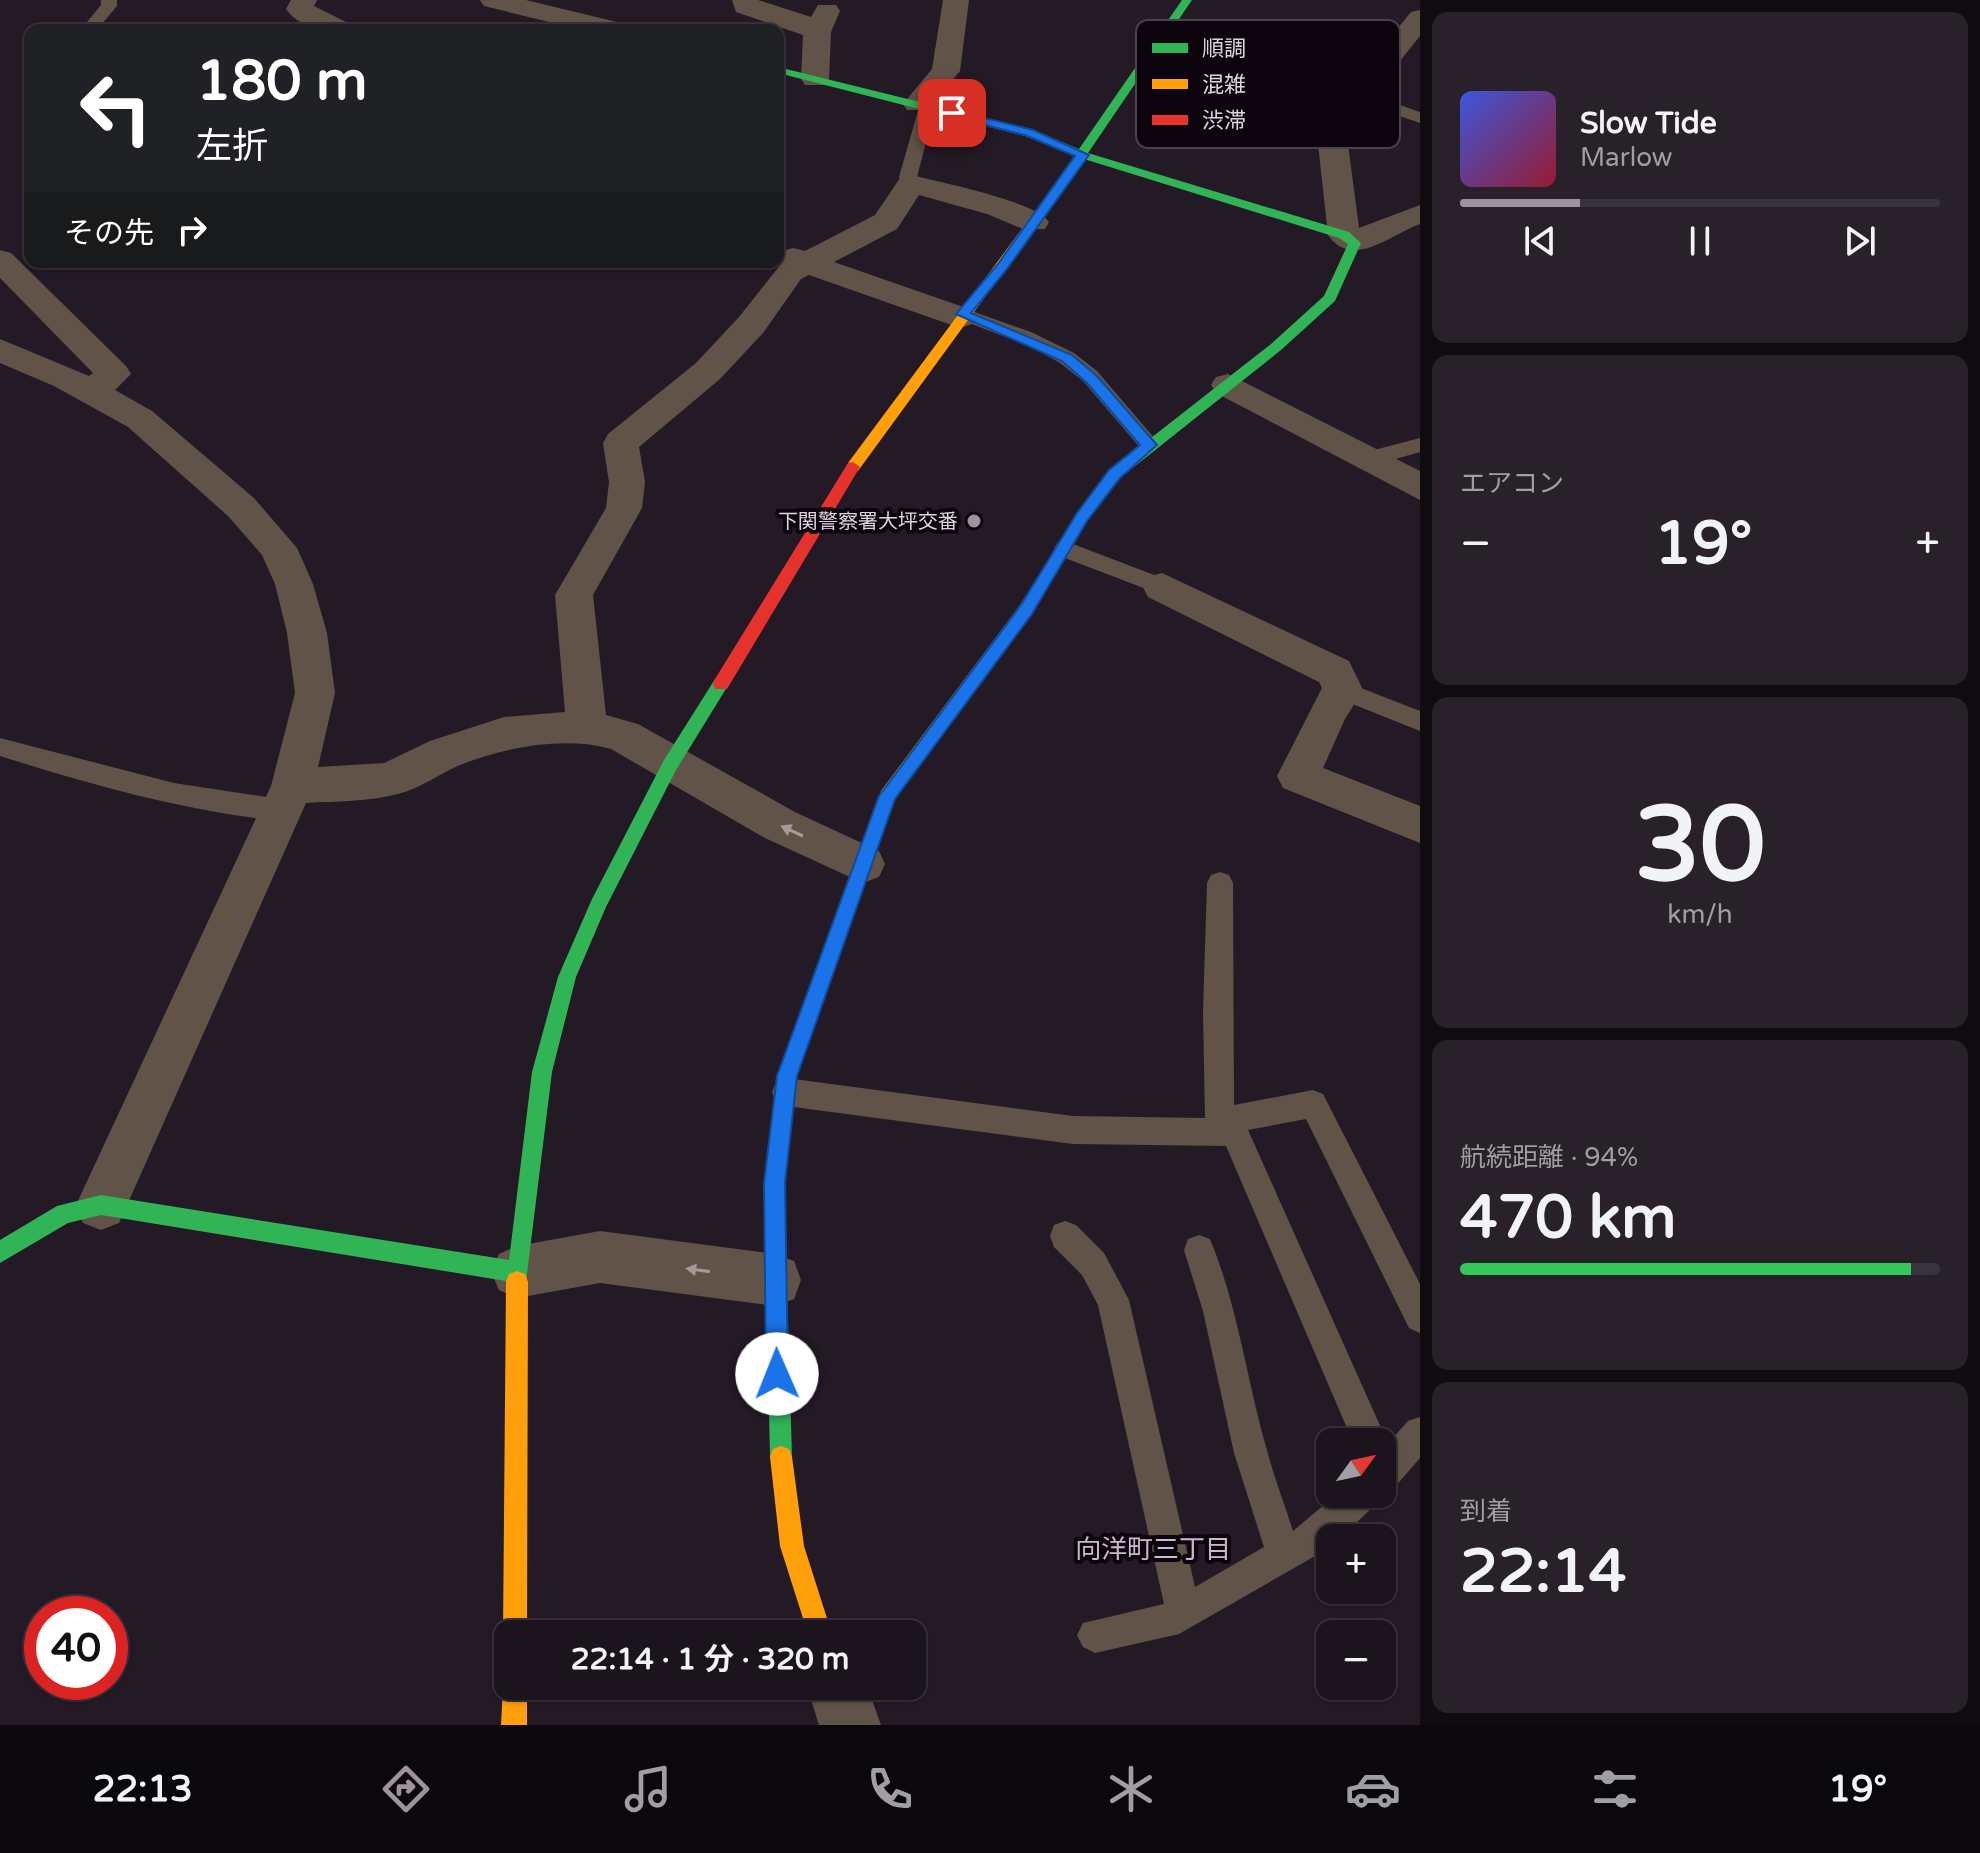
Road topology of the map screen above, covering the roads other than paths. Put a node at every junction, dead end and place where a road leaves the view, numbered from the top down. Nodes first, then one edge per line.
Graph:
1 (109, 0) edge
2 (304, 0) edge
3 (493, 0) edge
4 (745, 0) edge
5 (956, 0) edge
6 (1187, 0) edge
7 (1420, 18) edge
8 (1174, 20) edge
9 (95, 22) dead end
10 (328, 24) edge
11 (591, 24) edge
12 (1400, 42) edge
13 (784, 71) edge
14 (1136, 76) edge
15 (815, 79) junction
16 (922, 106) junction
17 (1400, 111) edge
18 (1420, 118) edge
19 (1334, 148) edge
20 (1083, 155) junction
21 (911, 184) junction
22 (1420, 214) edge
23 (1034, 222) junction
24 (1349, 239) junction
25 (794, 258) edge
26 (0, 260) edge
27 (961, 316) junction
28 (0, 350) edge
29 (1228, 385) junction
30 (91, 392) junction
31 (1149, 445) junction
32 (1420, 445) edge
33 (1374, 462) junction
34 (1420, 487) edge
35 (1065, 549) junction
36 (1162, 587) joint
37 (1343, 690) junction
38 (1420, 721) edge
39 (587, 726) junction
40 (2, 747) dead end
41 (670, 765) junction
42 (286, 798) junction
43 (1420, 825) edge
44 (863, 864) junction
45 (1220, 883) dead end
46 (786, 1092) junction
47 (1220, 1127) junction
48 (101, 1205) junction
49 (1065, 1236) dead end
50 (1199, 1250) dead end
51 (0, 1252) edge
52 (517, 1272) junction
53 (775, 1280) junction
54 (1420, 1317) edge
55 (1364, 1428) edge
56 (1420, 1433) edge
57 (1396, 1459) edge
58 (1347, 1508) edge
59 (1284, 1555) junction
60 (1183, 1612) junction
61 (515, 1620) edge
62 (816, 1620) edge
63 (1095, 1635) dead end
64 (515, 1700) edge
65 (842, 1700) edge
66 (514, 1725) edge
67 (850, 1725) edge

1 - 9 lane
2 - 10 street
3 - 11 street
4 - 15 street
5 - 16 street
6 - 8 street
7 - 12 street
13 - 15 street
14 - 20 street
15 - 16 street
16 - 20 street
16 - 21 lane
17 - 18 lane
19 - 24 street
20 - 23 street
20 - 24 street
21 - 23 street
21 - 25 street
22 - 24 street
23 - 27 street
24 - 29 street
25 - 27 street
25 - 39 street
26 - 30 street
27 - 31 lane
27 - 41 street
28 - 30 street
29 - 31 street
29 - 33 street
30 - 42 street
31 - 35 street
32 - 33 lane
33 - 34 street
35 - 36 lane
35 - 44 street
36 - 37 street
37 - 38 lane
37 - 43 street
39 - 41 street
39 - 42 street
40 - 42 lane
44 -> 41 street
41 - 52 street
42 - 48 street
44 - 46 street
45 - 47 lane
46 - 47 lane
46 - 53 street
47 - 54 lane
47 - 55 lane
48 - 51 street
48 - 52 street
49 - 60 lane
50 - 59 lane
53 -> 52 street
52 - 61 street
53 - 62 street
56 - 57 lane
58 - 59 lane
59 - 60 lane
60 - 63 lane
64 - 66 street
65 - 67 street

